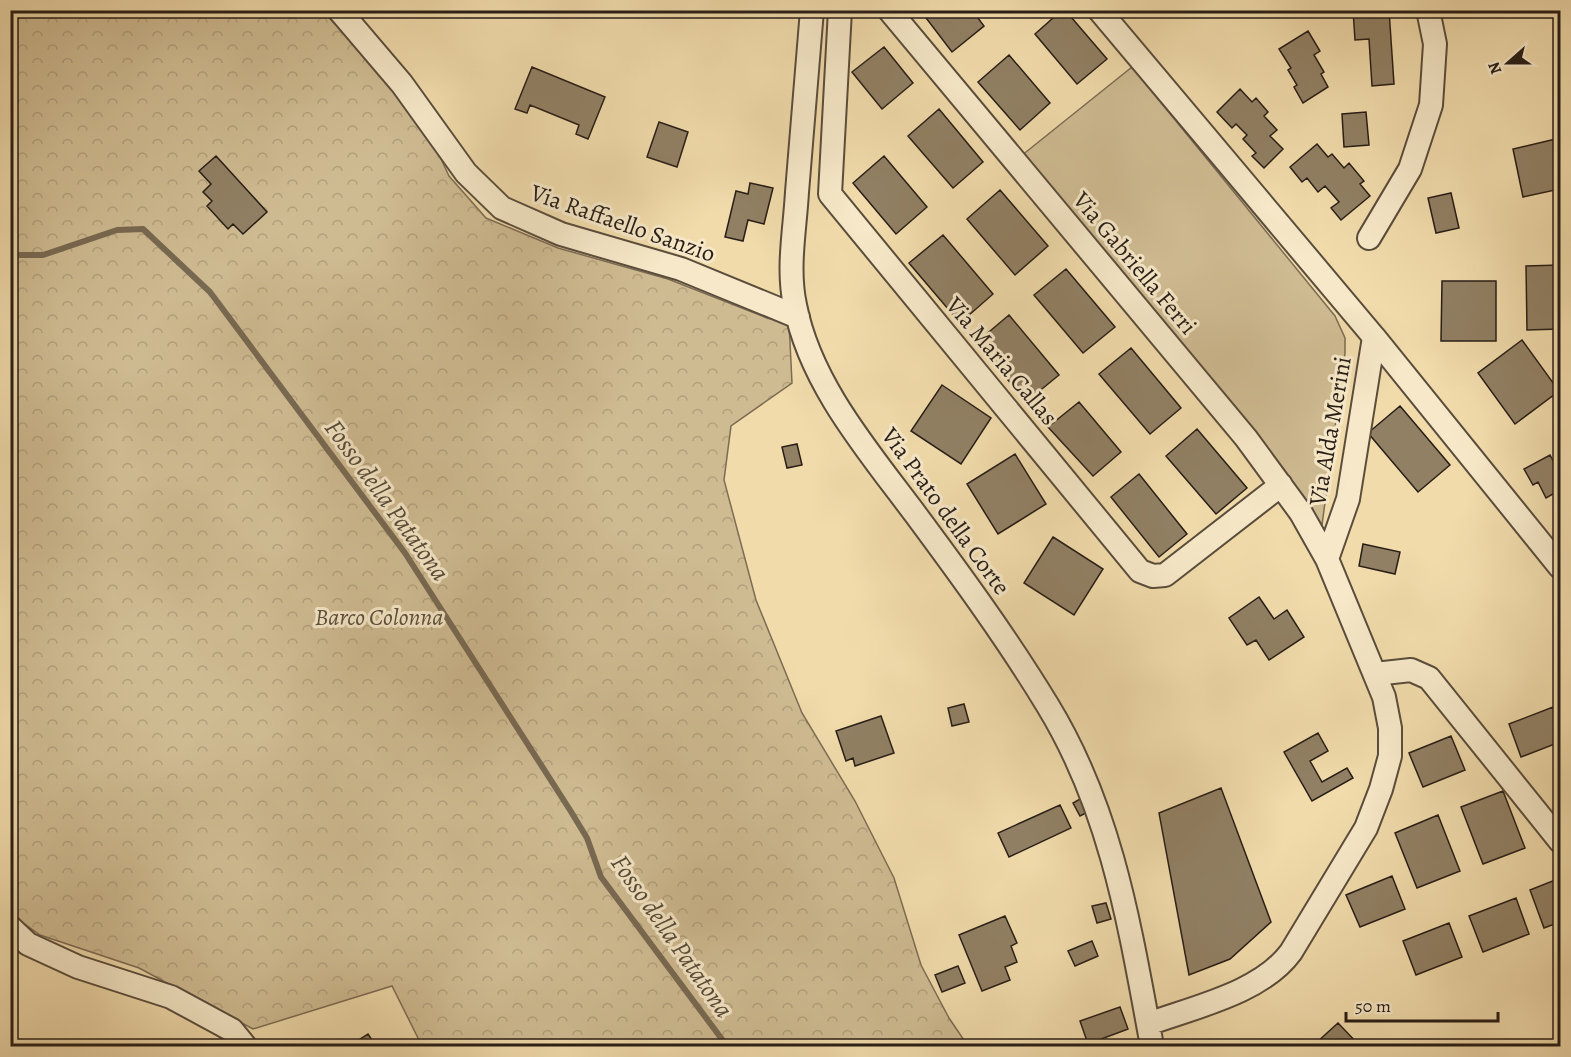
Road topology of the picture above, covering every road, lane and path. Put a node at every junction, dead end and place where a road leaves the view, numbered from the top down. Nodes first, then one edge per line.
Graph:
1 (339, 10) edge
2 (812, 10) edge
3 (840, 10) edge
4 (888, 10) edge
5 (1099, 10) edge
6 (1428, 10) edge
7 (1369, 238) dead end
8 (798, 317) junction
9 (1374, 337) junction
10 (1281, 485) junction
11 (1327, 559) junction
12 (1560, 567) edge
13 (1375, 675) junction
14 (1560, 841) edge
15 (10, 927) edge
16 (1148, 1024) junction
17 (245, 1047) edge
18 (1152, 1047) edge

1 - 8 street, Via Raffaello Sanzio
2 - 8 street, Via Prato della Corte
3 - 10 street, Via Maria Callas
4 - 10 street, Via Gabriella Ferri
5 - 9 street
6 - 7 street
8 - 16 street, Via Prato della Corte
9 - 11 street, Via Alda Merini
9 - 12 street, Via Alda Merini
10 - 11 street, Via Gabriella Ferri
11 - 13 street
13 - 14 street
13 - 16 street
15 - 17 street
16 - 18 street, Via Prato della Corte

